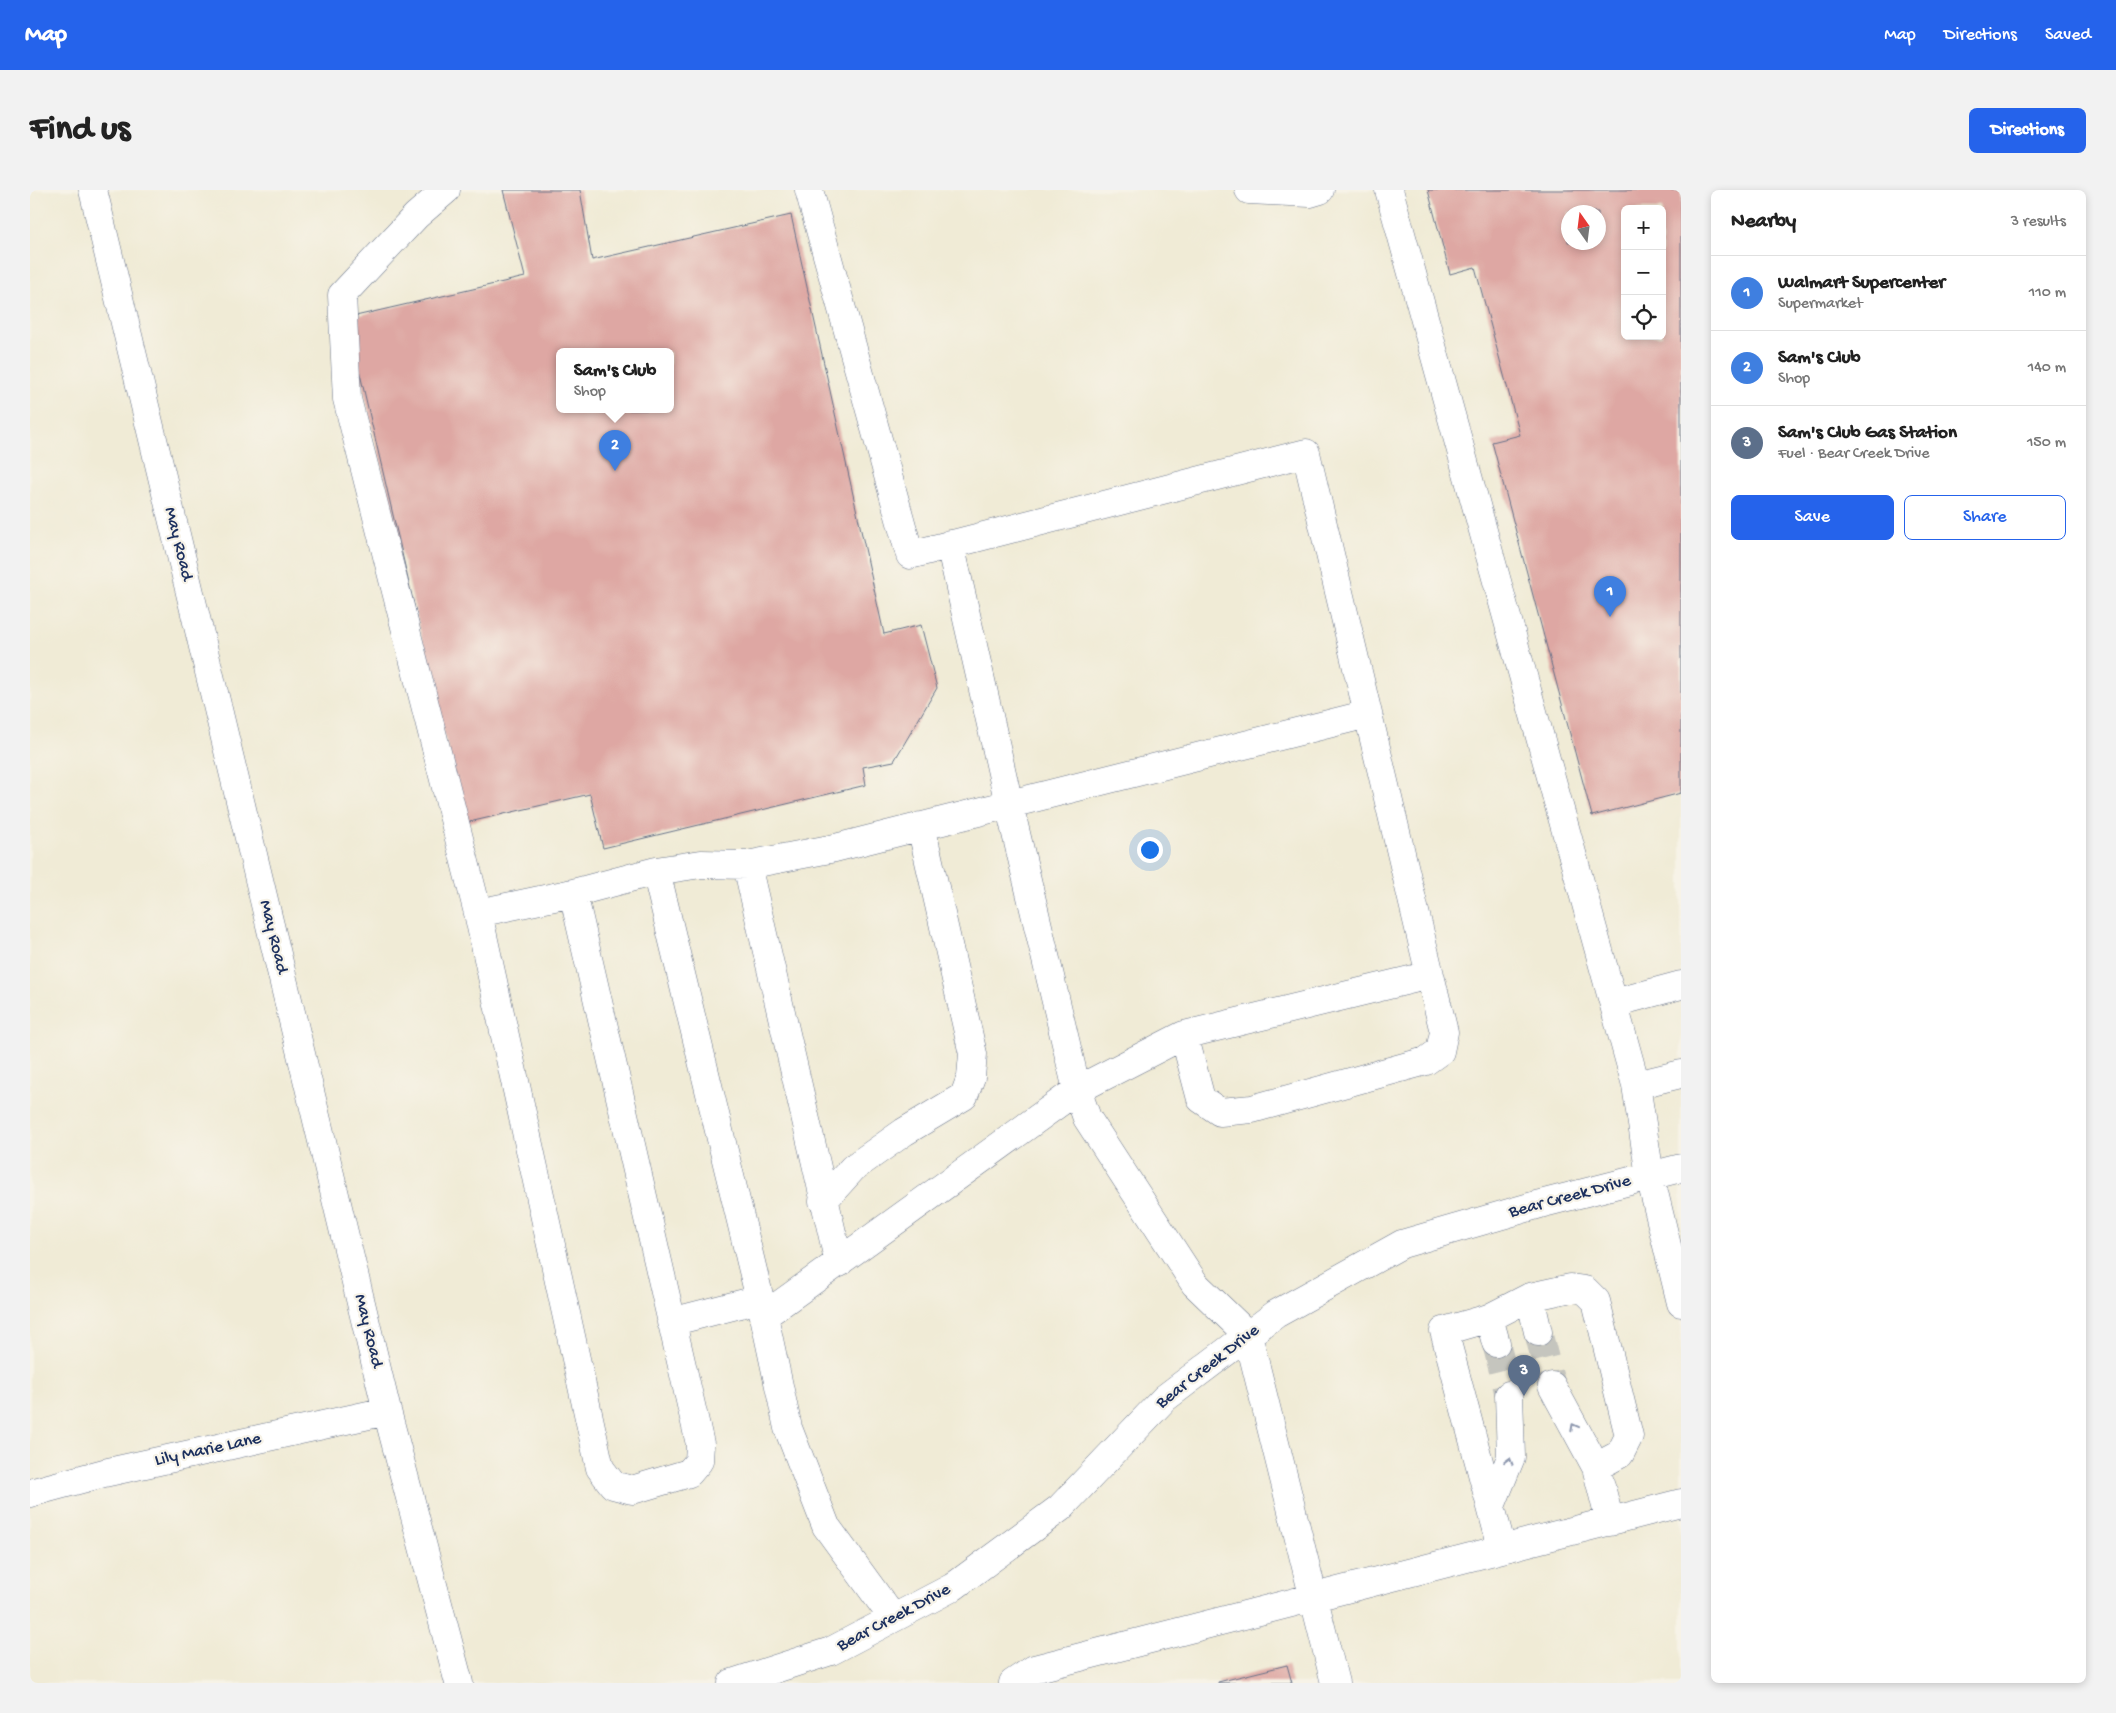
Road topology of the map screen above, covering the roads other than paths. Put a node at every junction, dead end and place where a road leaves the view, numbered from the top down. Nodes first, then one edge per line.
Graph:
1 (93, 190) edge
2 (446, 190) edge
3 (809, 190) edge
4 (1249, 190) edge
5 (1320, 190) edge
6 (1389, 190) edge
7 (950, 544) junction
8 (1368, 714) junction
9 (1009, 804) junction
10 (921, 826) junction
11 (747, 865) junction
12 (656, 871) junction
13 (573, 893) junction
14 (478, 913) junction
15 (1430, 975) junction
16 (1681, 986) edge
17 (1614, 1003) junction
18 (1184, 1035) junction
19 (1681, 1074) edge
20 (1636, 1085) junction
21 (1077, 1090) junction
22 (1681, 1168) edge
23 (1650, 1176) junction
24 (823, 1201) junction
25 (839, 1264) junction
26 (1530, 1298) junction
27 (1681, 1304) edge
28 (762, 1308) junction
29 (671, 1322) junction
30 (1538, 1332) tunnel mouth
31 (1248, 1335) junction
32 (1552, 1386) tunnel mouth
33 (1509, 1395) tunnel mouth
34 (388, 1411) junction
35 (1596, 1467) junction
36 (30, 1493) edge
37 (1681, 1503) edge
38 (1491, 1506) junction
39 (1610, 1522) junction
40 (1502, 1548) junction
41 (1312, 1596) junction
42 (893, 1618) junction
43 (460, 1683) edge
44 (732, 1683) edge
45 (1013, 1683) edge
46 (1335, 1683) edge

1 - 34 street, May Road
2 - 14 street
3 - 7 street
4 - 5 street
6 - 17 street
7 - 8 street
7 - 9 street
8 - 9 street
8 - 15 street
9 - 10 street
9 - 21 street
10 - 11 street
10 - 24 street
11 - 12 street
11 - 24 street
12 - 13 street
12 - 28 street
13 - 14 street
13 - 29 street
14 - 29 street
15 - 18 street
15 - 18 street
16 - 17 street
17 - 20 street
18 - 21 street
19 - 20 street
20 - 23 street
21 - 25 street
21 - 31 street
22 - 23 street, Bear Creek Drive
23 - 27 street
23 - 31 street, Bear Creek Drive
24 - 25 street
25 - 28 street
26 - 30 street
26 - 35 street
26 - 38 street
28 - 29 street
28 - 42 street
31 - 41 street
31 - 42 street, Bear Creek Drive
35 -> 32 street
38 -> 33 street
34 - 36 street, Lily Marie Lane
34 - 43 street, May Road
35 - 39 street
37 - 39 street
38 - 40 street
39 - 40 street
40 - 41 street
41 - 45 street
41 - 46 street
42 - 44 street, Bear Creek Drive

